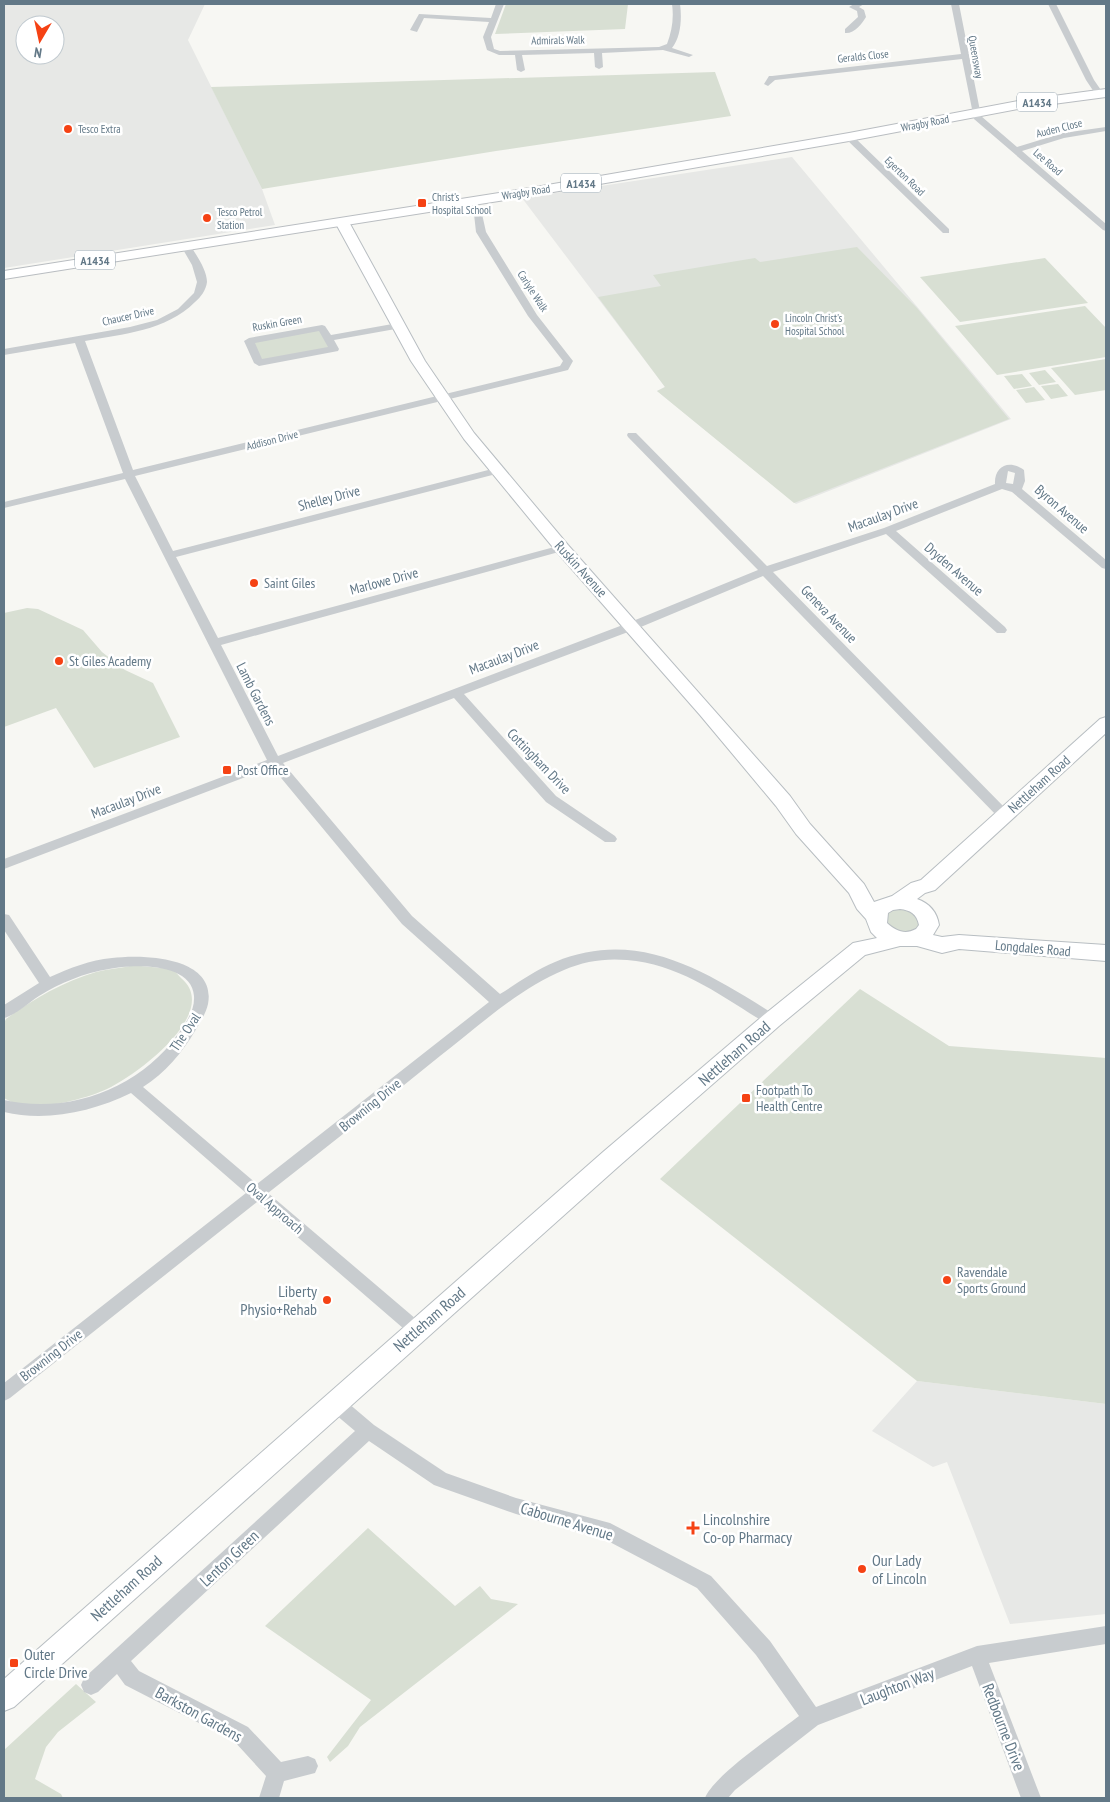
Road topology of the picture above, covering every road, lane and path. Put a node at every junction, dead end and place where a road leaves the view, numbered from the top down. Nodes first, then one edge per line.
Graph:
1 (500, 4) edge
2 (676, 4) edge
3 (955, 4) edge
4 (1052, 4) edge
5 (860, 6) edge
6 (494, 20) junction
7 (414, 30) dead end
8 (848, 31) dead end
9 (666, 47) junction
10 (598, 50) junction
11 (518, 52) junction
12 (689, 55) dead end
13 (964, 56) junction
14 (600, 67) dead end
15 (521, 70) dead end
16 (768, 84) dead end
17 (1103, 93) edge
18 (975, 113) junction
19 (1106, 129) edge
20 (849, 137) junction
21 (1017, 150) junction
22 (468, 202) junction
23 (342, 222) junction
24 (1106, 228) edge
25 (946, 231) dead end
26 (186, 246) junction
27 (4, 275) edge
28 (398, 326) junction
29 (328, 338) junction
30 (79, 339) junction
31 (4, 352) edge
32 (539, 374) joint
33 (443, 398) junction
34 (632, 434) dead end
35 (496, 471) junction
36 (129, 475) junction
37 (1001, 486) junction
38 (1016, 490) junction
39 (4, 506) edge
40 (888, 530) junction
41 (562, 548) junction
42 (170, 555) junction
43 (1106, 566) edge
44 (765, 570) junction
45 (632, 626) junction
46 (1001, 630) dead end
47 (213, 643) junction
48 (455, 692) junction
49 (1106, 723) edge
50 (274, 761) junction
51 (1004, 815) junction
52 (610, 839) dead end
53 (4, 864) edge
54 (928, 885) junction
55 (857, 889) junction
56 (895, 902) junction
57 (927, 916) junction
58 (4, 919) edge
59 (877, 919) junction
60 (908, 939) junction
61 (959, 942) junction
62 (860, 948) junction
63 (1106, 953) edge
64 (47, 984) junction
65 (499, 1002) junction
66 (4, 1013) edge
67 (772, 1020) junction
68 (132, 1086) junction
69 (4, 1106) edge
70 (258, 1193) junction
71 (418, 1330) junction
72 (4, 1392) edge
73 (335, 1403) junction
74 (368, 1431) junction
75 (1106, 1636) edge
76 (977, 1655) junction
77 (119, 1660) junction
78 (91, 1685) dead end
79 (4, 1697) edge
80 (812, 1718) junction
81 (308, 1766) dead end
82 (277, 1774) junction
83 (269, 1798) edge
84 (715, 1798) edge
85 (1031, 1798) edge

1 - 6 street
2 - 9 street
3 - 13 street, Queensway
4 - 17 street
5 - 8 street
6 - 7 street
6 - 11 street, Admirals Walk
9 - 10 street, Admirals Walk
9 - 12 street, Admirals Walk
10 - 11 street, Admirals Walk
10 - 14 street, Admirals Walk
11 - 15 street, Admirals Walk
13 - 16 street, Geralds Close
13 - 18 street, Queensway
17 - 18 main road, Wragby Road / A1434
18 - 20 main road, Wragby Road / A1434
18 - 21 street, Lee Road
19 - 21 street, Auden Close
20 - 22 main road, Wragby Road / A1434
20 - 25 street, Egerton Road
21 - 24 street, Lee Road
22 - 23 main road, Wragby Road / A1434
22 - 32 street, Carlyle Walk
23 - 26 main road, Wragby Road / A1434
23 - 28 main road, Ruskin Avenue
26 - 27 main road, Wragby Road / A1434
26 - 30 street, Chaucer Drive
28 - 29 street
28 - 33 main road, Ruskin Avenue
29 - 29 street, Ruskin Green
30 - 31 street, Chaucer Drive
30 - 36 street, Lamb Gardens
32 - 33 street, Addison Drive
33 - 35 main road, Ruskin Avenue
33 - 36 street, Addison Drive
34 - 44 street, Geneva Avenue
35 - 41 main road, Ruskin Avenue
35 - 42 street, Shelley Drive
36 - 39 street, Addison Drive
36 - 42 street, Lamb Gardens
37 - 38 street
37 - 38 street, Byron Avenue
37 - 40 street, Macaulay Drive
38 - 43 street, Byron Avenue
40 - 44 street, Macaulay Drive
40 - 46 street, Dryden Avenue
41 - 45 main road, Ruskin Avenue
41 - 47 street, Marlowe Drive
42 - 47 street, Lamb Gardens
44 - 45 street, Macaulay Drive
44 - 51 street, Geneva Avenue
45 - 48 street, Macaulay Drive
45 - 55 main road, Ruskin Avenue
47 - 50 street, Lamb Gardens
48 - 50 street, Macaulay Drive
48 - 52 street, Cottingham Drive
49 - 51 main road, Nettleham Road
50 - 53 street, Macaulay Drive
50 - 65 street, Lamb Gardens
51 - 54 main road, Nettleham Road
54 - 56 main road, Nettleham Road
54 - 57 main road
55 - 56 main road
55 - 59 main road, Ruskin Avenue
56 - 57 main road
56 - 59 main road
57 - 60 main road
57 - 61 main road
58 - 64 street
59 - 60 main road
59 - 62 main road, Nettleham Road
60 - 61 main road, Longdales Road
60 - 62 main road, Nettleham Road
61 - 63 main road, Longdales Road
62 - 67 main road, Nettleham Road
64 - 66 street, The Oval
64 - 68 street, The Oval
65 - 67 street, Browning Drive
65 - 70 street, Browning Drive
67 - 71 main road, Nettleham Road
68 - 69 street, The Oval
68 - 70 street, Oval Approach
70 - 71 street, Oval Approach
70 - 72 street, Browning Drive
71 - 73 main road, Nettleham Road
73 - 74 street, Cabourne Avenue
73 - 79 main road, Nettleham Road
74 - 77 street, Lenton Green
74 - 80 street, Cabourne Avenue
75 - 76 street, Laughton Way
76 - 80 street, Laughton Way
76 - 85 street, Redbourne Drive
77 - 78 street, Lenton Green
77 - 82 street, Barkston Gardens
80 - 84 street, Laughton Way
81 - 82 street
82 - 83 street

